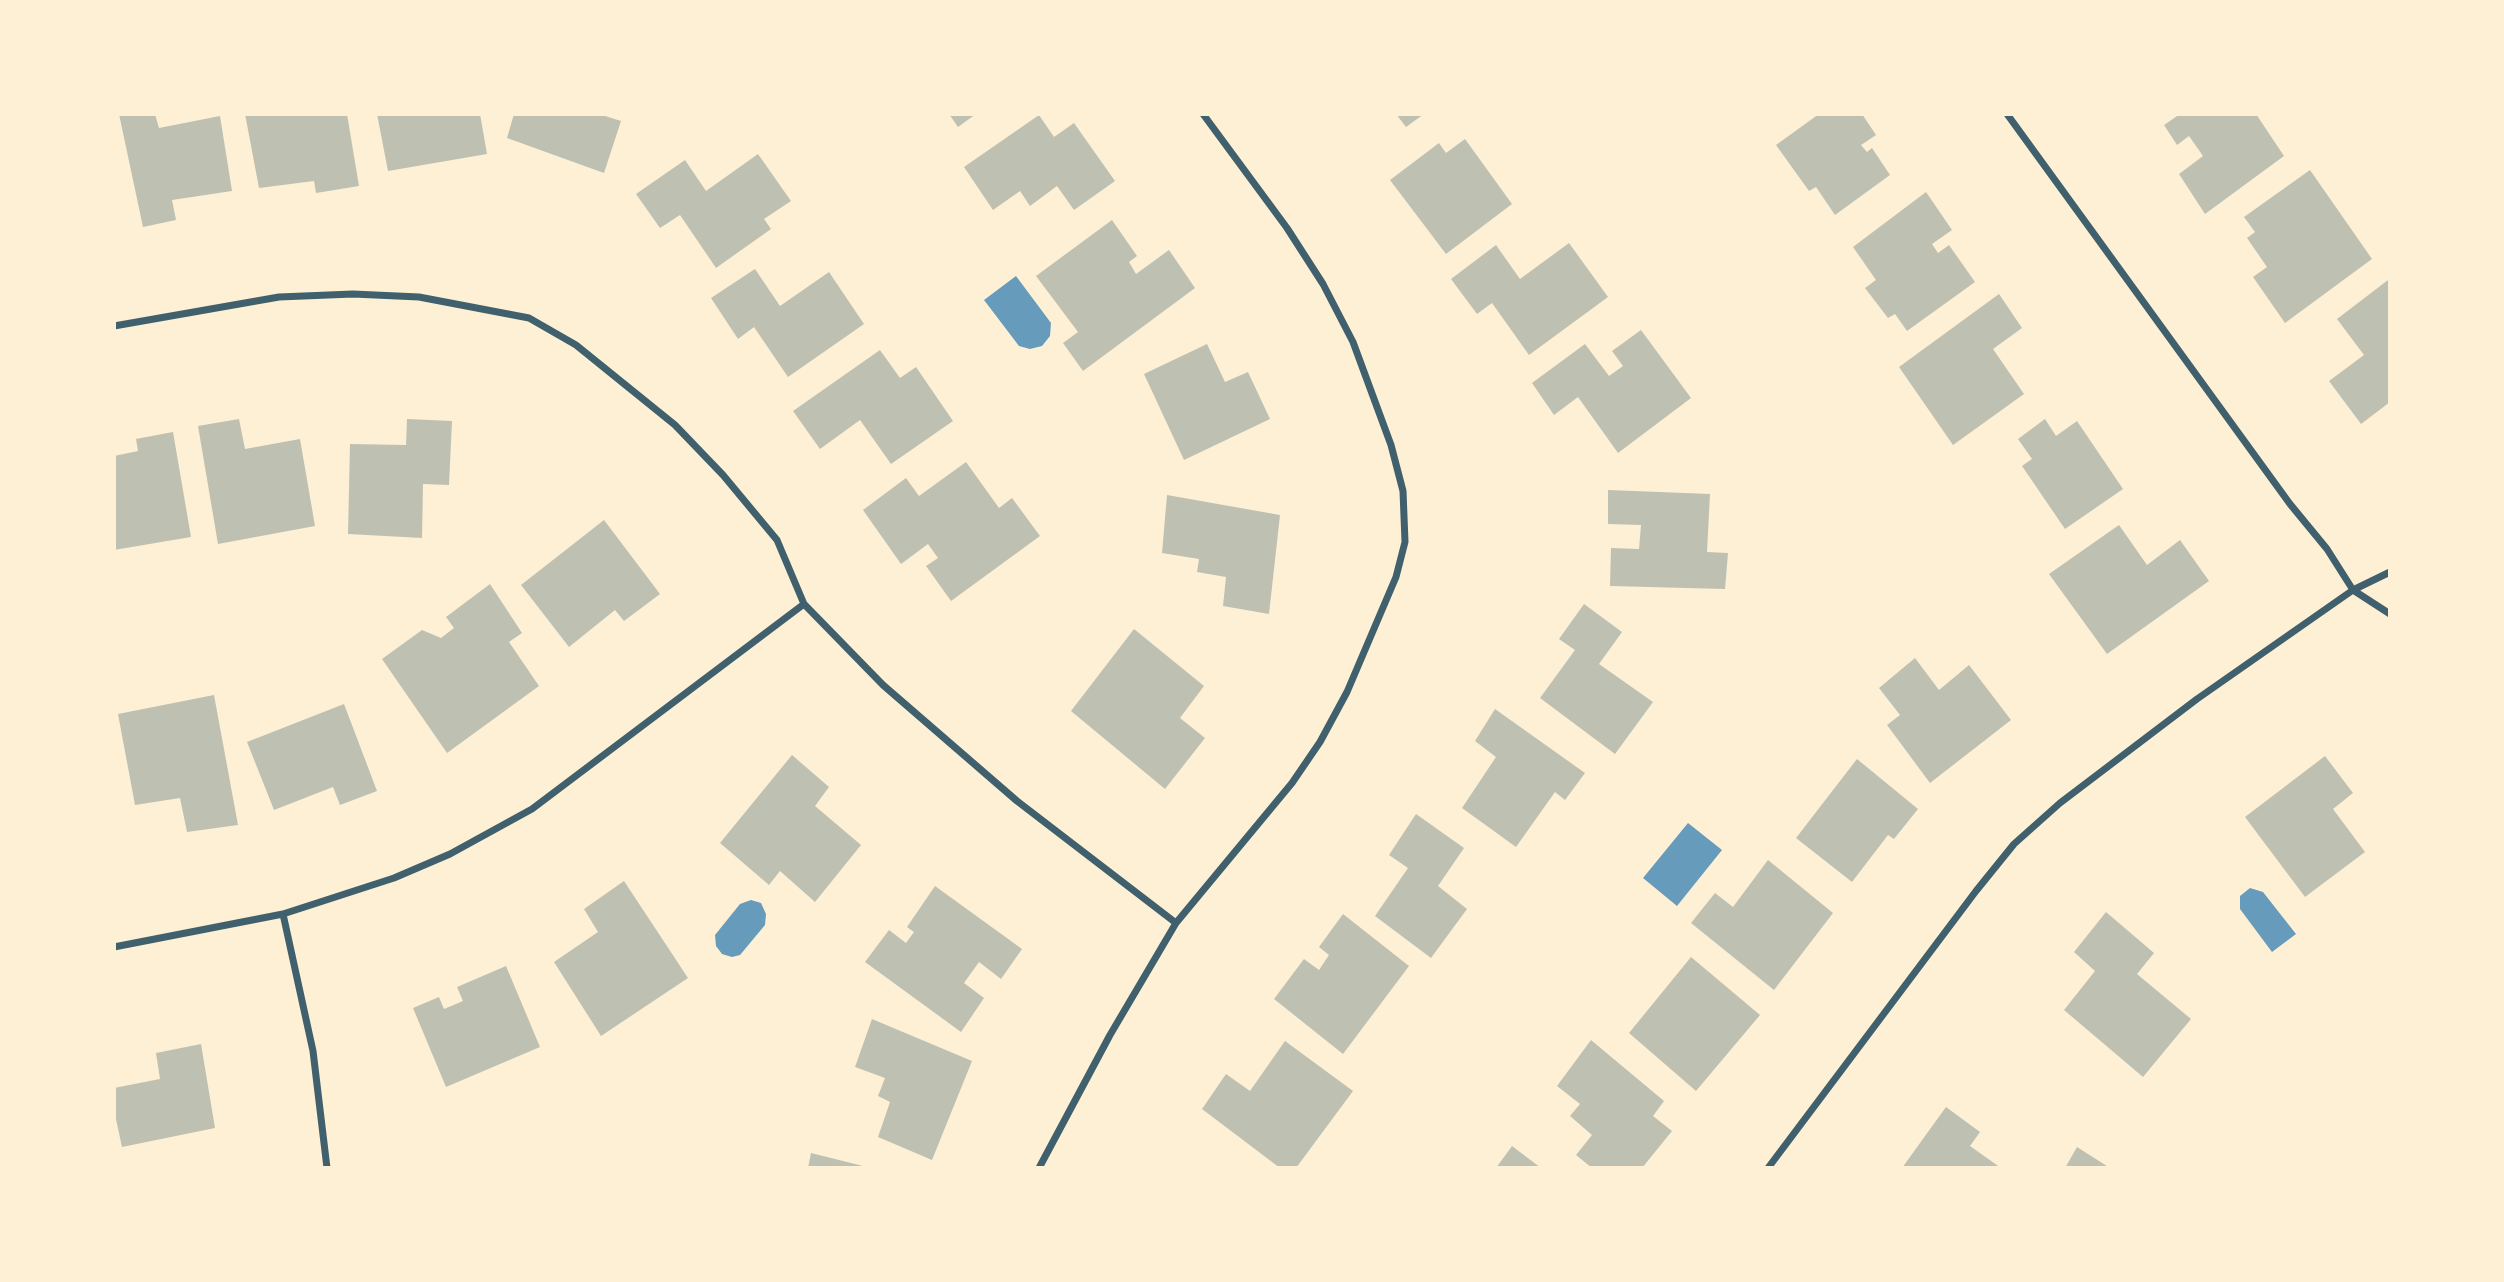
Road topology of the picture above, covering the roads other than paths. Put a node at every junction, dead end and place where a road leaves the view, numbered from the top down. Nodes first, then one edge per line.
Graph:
1 (1203, 114) edge
2 (2007, 114) edge
3 (114, 326) edge
4 (2390, 572) edge
5 (2353, 590) junction
6 (804, 604) junction
7 (2390, 614) edge
8 (283, 914) junction
9 (1176, 923) junction
10 (114, 947) edge
11 (327, 1168) edge
12 (1040, 1168) edge
13 (1768, 1168) edge

1 - 9 street
2 - 5 street
3 - 6 street
4 - 5 street
5 - 7 street
5 - 13 street
6 - 8 street
6 - 9 street
8 - 10 street
8 - 11 street
9 - 12 street

